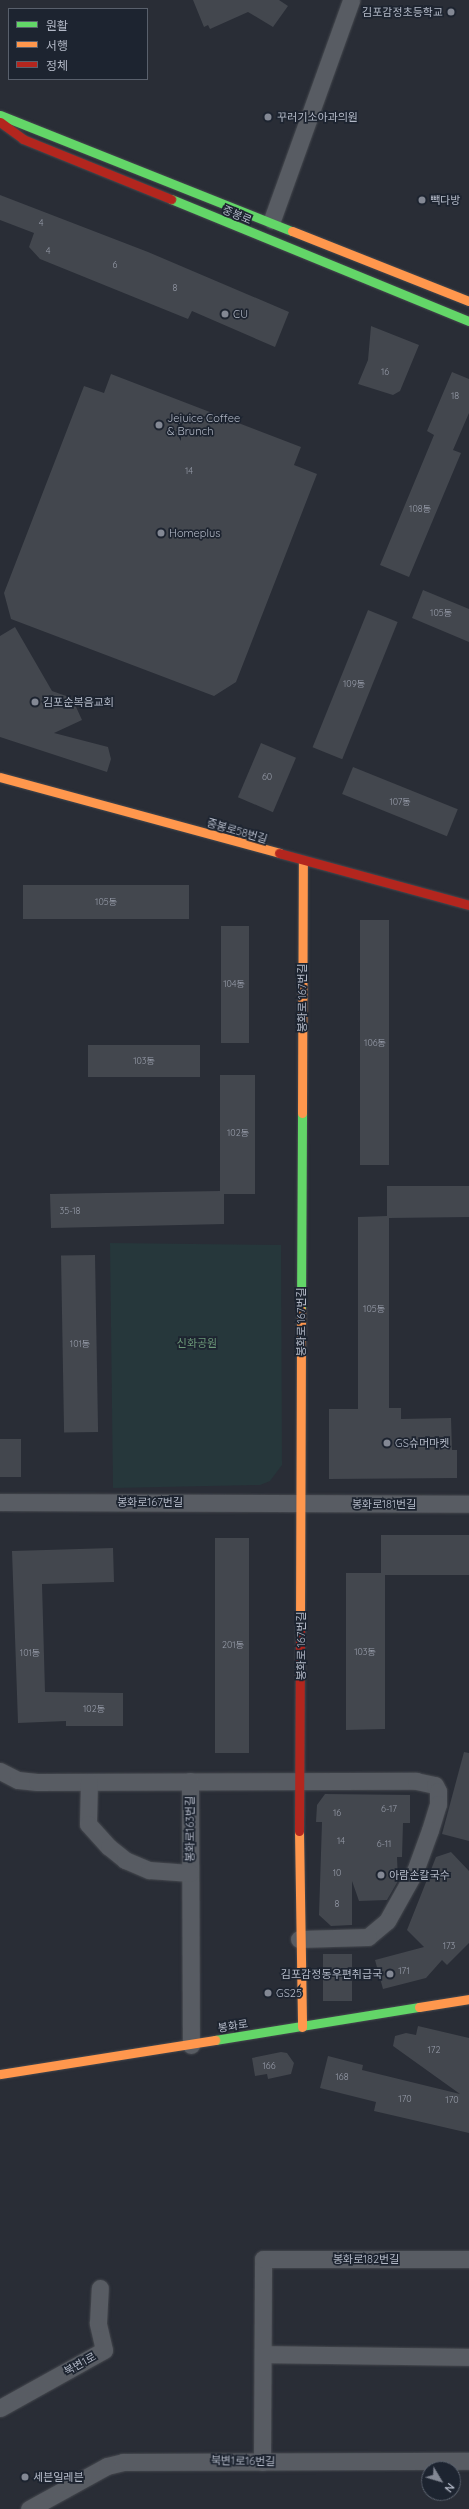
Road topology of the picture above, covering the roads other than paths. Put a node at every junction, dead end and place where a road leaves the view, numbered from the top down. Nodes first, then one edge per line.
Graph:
1 (351, 0) edge
2 (0, 115) edge
3 (0, 122) edge
4 (272, 220) junction
5 (469, 301) edge
6 (469, 322) edge
7 (0, 777) edge
8 (303, 861) junction
9 (469, 905) edge
10 (300, 1501) junction
11 (0, 1502) edge
12 (469, 1504) edge
13 (0, 1771) edge
14 (190, 1781) junction
15 (88, 1782) junction
16 (301, 1782) junction
17 (190, 1873) junction
18 (299, 1939) junction
19 (469, 1999) edge
20 (302, 2027) junction
21 (191, 2045) junction
22 (0, 2074) edge
23 (469, 2259) edge
24 (100, 2288) dead end
25 (263, 2354) junction
26 (469, 2356) edge
27 (0, 2408) edge
28 (469, 2461) edge
29 (262, 2462) junction
30 (29, 2509) edge

1 - 4 street
2 - 4 street, 중봉로
3 - 6 street, 중봉로
4 - 5 street, 중봉로
7 - 8 street, 중봉로58번길
8 - 9 street, 중봉로58번길
8 - 10 street, 봉화로 167번길
10 - 11 street, 봉화로167번길
10 - 12 street, 봉화로181번길
10 - 16 street, 봉화로 167번길
13 - 15 street, 봉화로163번길
14 - 15 street, 봉화로163번길
14 - 16 street
14 - 17 street, 봉화로163번길
15 - 17 street
16 - 18 street, 봉화로 167번길
16 - 18 street
17 - 21 street, 봉화로163번길
18 - 20 street, 봉화로 167번길
19 - 20 street, 봉화로
20 - 21 street, 봉화로
21 - 22 street, 봉화로
23 - 25 street, 봉화로182번길
24 - 27 street, 북변1로
25 - 26 street
25 - 29 street
28 - 29 street, 북변1로16번길
29 - 30 street, 북변1로16번길

